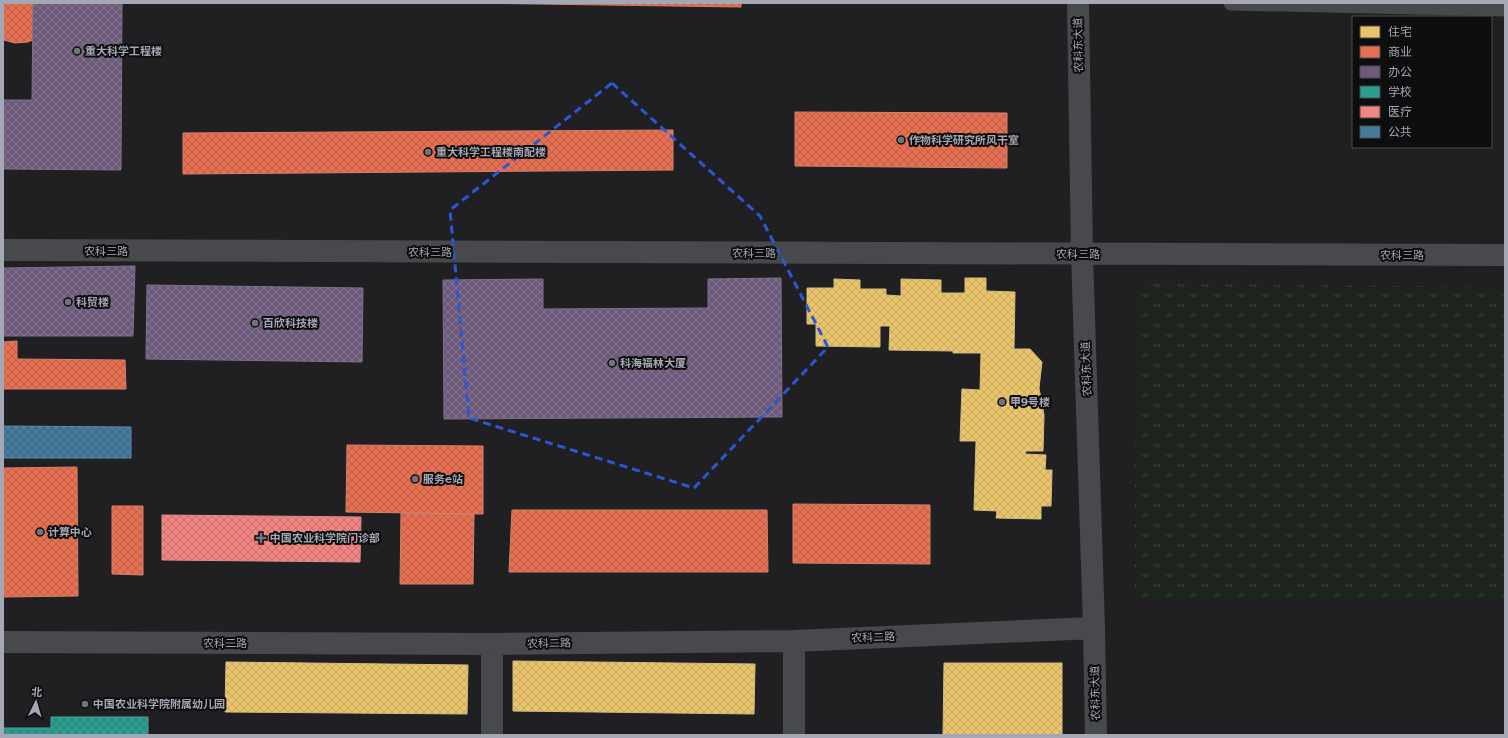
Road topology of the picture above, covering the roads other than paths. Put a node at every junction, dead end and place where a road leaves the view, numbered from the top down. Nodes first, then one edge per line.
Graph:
1 (1078, 3) edge
2 (1231, 3) edge
3 (1505, 9) edge
4 (3, 250) edge
5 (1082, 254) junction
6 (1505, 255) edge
7 (1094, 628) junction
8 (794, 641) junction
9 (3, 642) edge
10 (492, 644) junction
11 (492, 735) edge
12 (794, 735) edge
13 (1096, 735) edge

1 - 5 street, 农科东大道
2 - 3 lane
4 - 5 street, 农科三路
5 - 6 street, 农科三路
5 - 7 street, 农科东大道
7 - 8 street, 农科二路
7 - 13 street, 农科东大道
8 - 10 street, 农科二路
8 - 12 street
9 - 10 street, 农科二路
10 - 11 street

